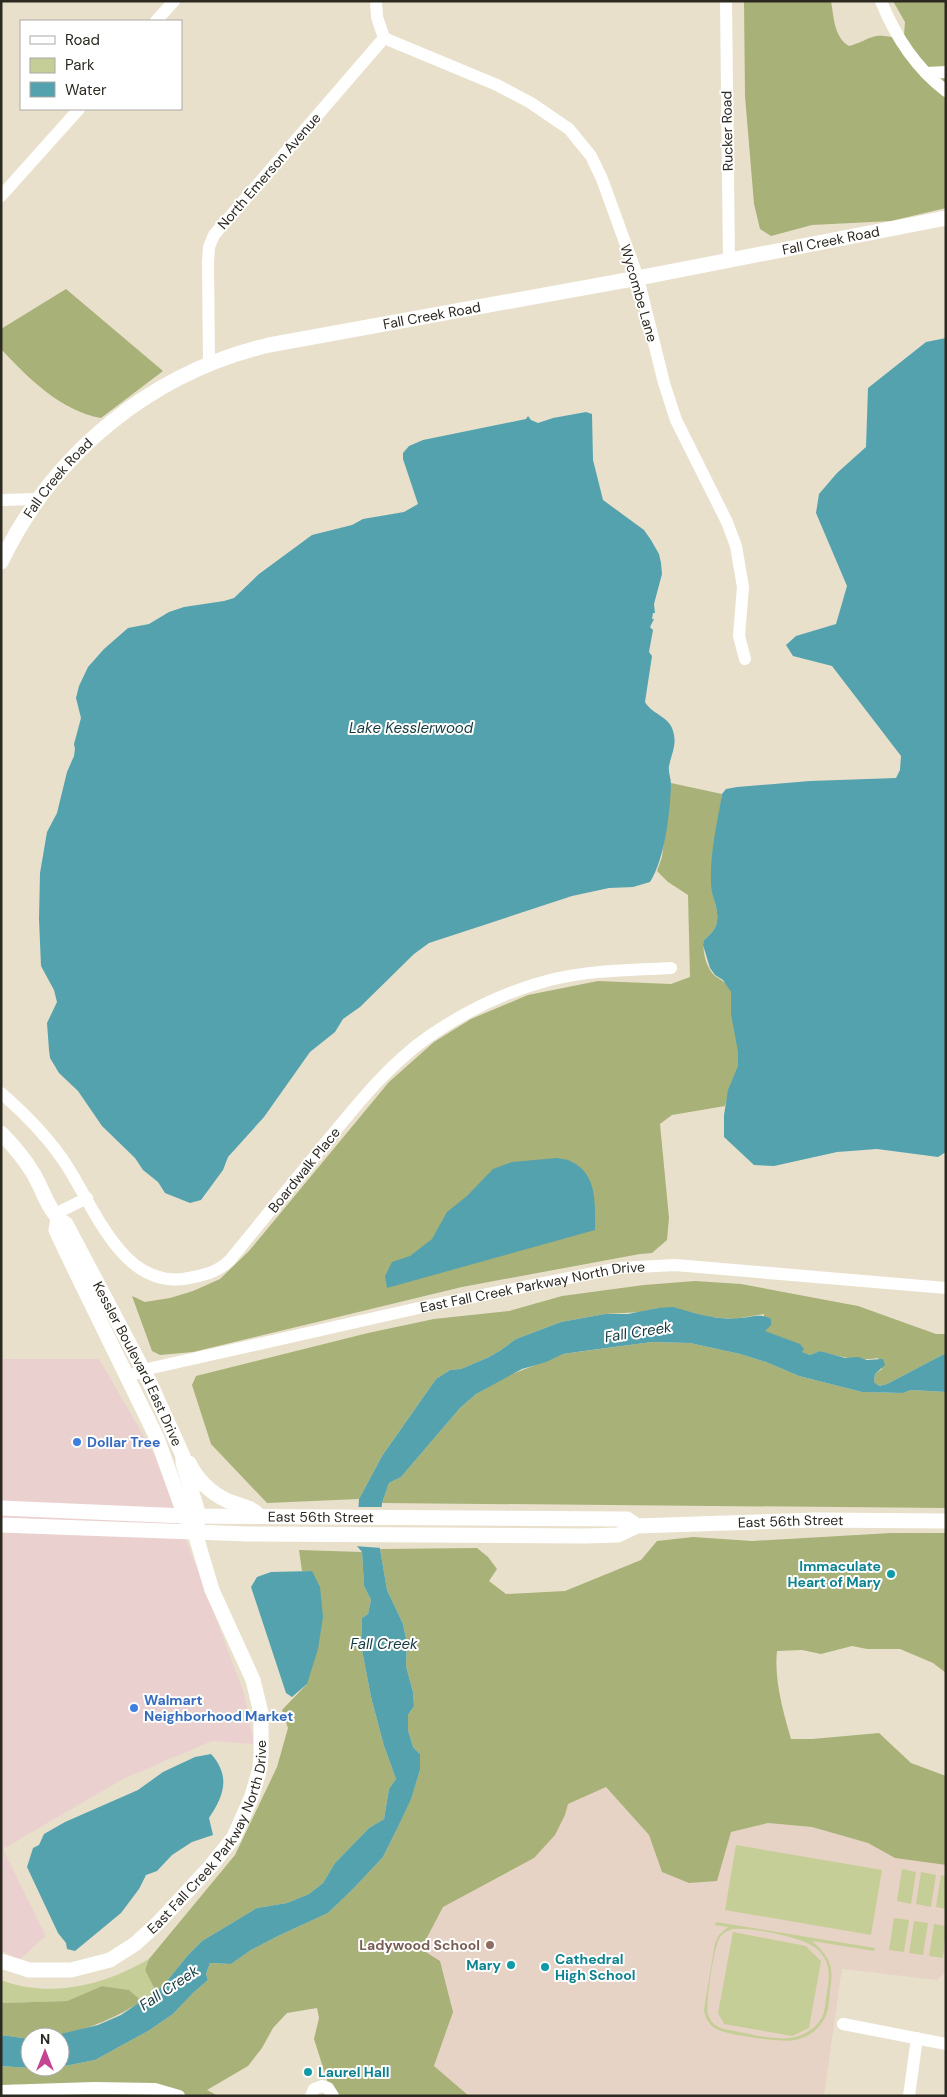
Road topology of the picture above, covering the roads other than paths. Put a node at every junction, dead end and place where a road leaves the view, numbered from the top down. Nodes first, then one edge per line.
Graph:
1 (174, 1) edge
2 (376, 1) edge
3 (726, 1) edge
4 (881, 1) edge
5 (157, 20) edge
6 (384, 38) junction
7 (946, 72) edge
8 (926, 73) junction
9 (946, 91) edge
10 (78, 110) edge
11 (1, 196) edge
12 (946, 218) edge
13 (729, 261) junction
14 (638, 278) junction
15 (210, 364) junction
16 (38, 499) junction
17 (1, 500) edge
18 (1, 562) edge
19 (745, 659) dead end
20 (671, 968) dead end
21 (1, 1093) edge
22 (1, 1133) edge
23 (87, 1198) junction
24 (56, 1217) junction
25 (946, 1288) edge
26 (143, 1370) junction
27 (128, 1377) junction
28 (183, 1456) junction
29 (1, 1508) edge
30 (192, 1516) junction
31 (261, 1516) junction
32 (946, 1521) edge
33 (1, 1525) edge
34 (637, 1526) junction
35 (195, 1533) junction
36 (1, 1961) edge
37 (843, 2024) dead end
38 (917, 2038) junction
39 (946, 2044) edge
40 (1, 2091) edge
41 (179, 2096) edge
42 (311, 2096) edge
43 (333, 2096) edge
44 (909, 2096) edge

1 - 5 street
2 - 6 street
3 - 13 street, Rucker Road
4 - 8 street
6 - 14 street, Wycombe Lane
6 - 15 street, North Emerson Avenue
7 - 8 street
8 - 9 street
10 - 11 street
12 - 13 main road, Fall Creek Road
13 - 14 main road, Fall Creek Road
14 - 15 main road, Fall Creek Road
14 - 19 street, Wycombe Lane
15 - 16 main road, Fall Creek Road
16 - 17 street
16 - 18 main road, Fall Creek Road
20 - 23 street, Boardwalk Place
21 - 23 street, Boardwalk Place
22 - 24 main road, Kessler Boulevard East Drive
23 - 24 street
24 - 26 main road, Kessler Boulevard East Drive
24 - 27 main road, Kessler Boulevard East Drive
25 - 26 street, East Fall Creek Parkway North Drive
26 - 27 street, East Fall Creek Parkway North Drive
26 - 28 main road, Kessler Boulevard East Drive
27 - 30 main road, Kessler Boulevard East Drive
28 - 30 main road, Kessler Boulevard East Drive
28 - 31 main road
29 - 30 main road, East 56th Street
30 - 31 main road, East 56th Street
30 - 35 main road, Kessler Boulevard East Drive
31 - 34 main road, East 56th Street
32 - 34 main road, East 56th Street
33 - 35 main road, East 56th Street
34 - 35 main road, East 56th Street
35 - 36 main road, East Fall Creek Parkway North Drive
37 - 38 street
38 - 39 street
38 - 44 street
40 - 41 street
42 - 43 street

